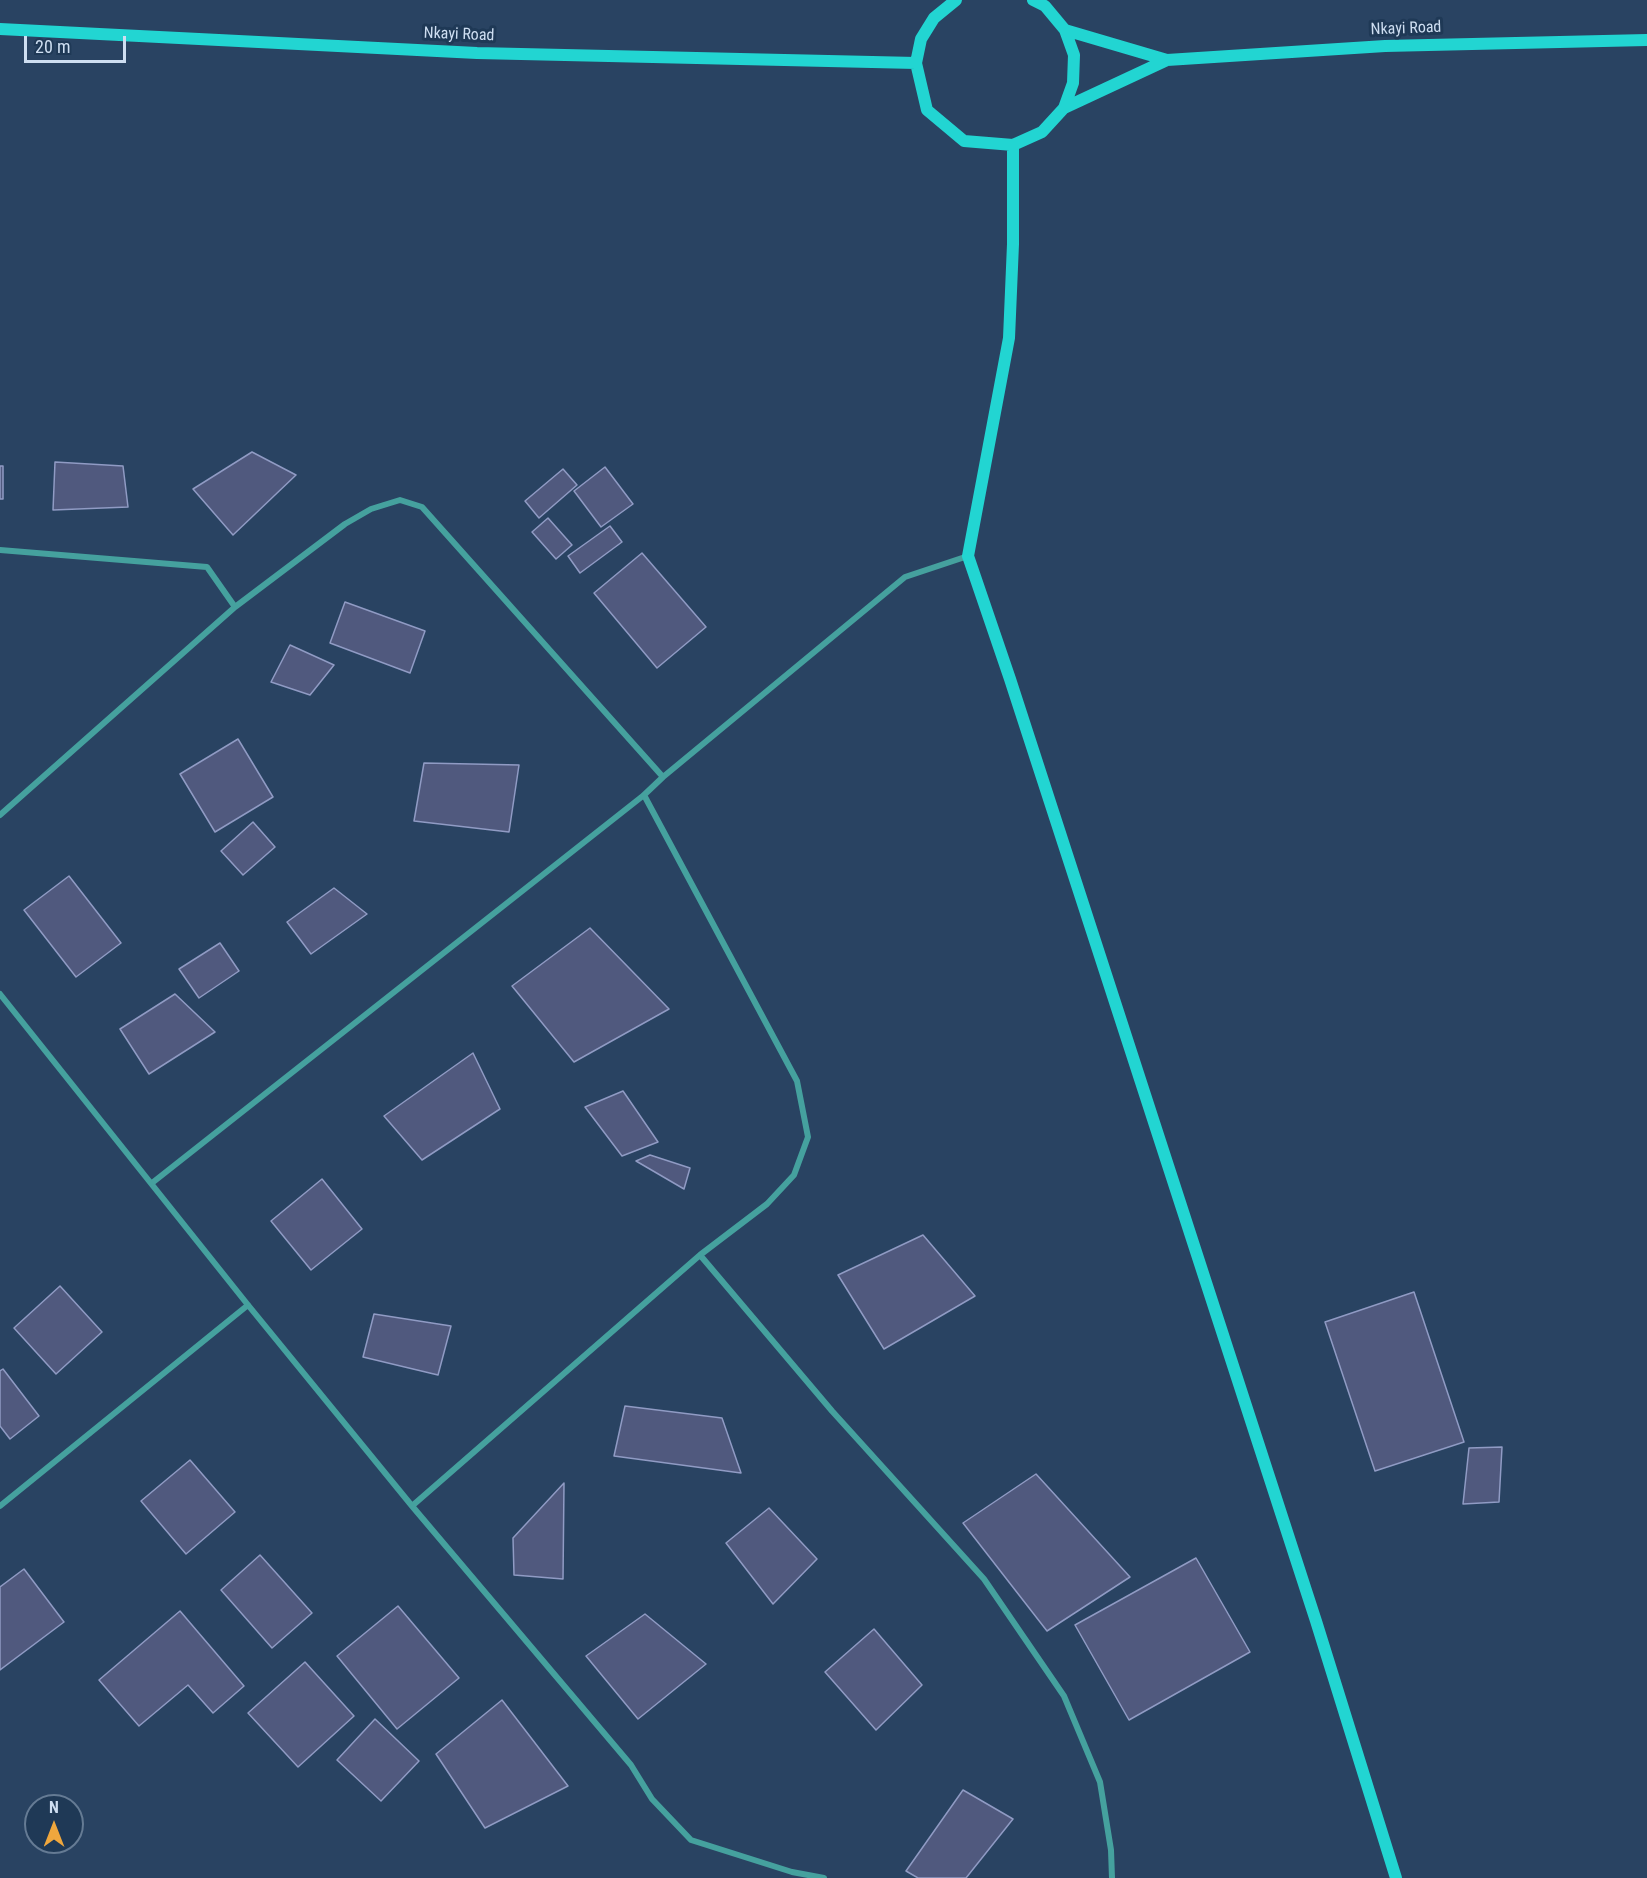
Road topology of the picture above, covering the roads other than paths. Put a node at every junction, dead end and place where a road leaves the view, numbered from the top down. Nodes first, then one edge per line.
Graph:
1 (953, 0) edge
2 (1033, 0) edge
3 (1043, 3) edge
4 (0, 29) edge
5 (1065, 30) junction
6 (1647, 40) edge
7 (1167, 60) junction
8 (916, 63) junction
9 (1064, 108) junction
10 (1013, 145) junction
11 (0, 550) edge
12 (968, 556) junction
13 (235, 607) junction
14 (663, 777) junction
15 (644, 795) junction
16 (0, 814) edge
17 (0, 994) edge
18 (152, 1184) junction
19 (700, 1255) junction
20 (248, 1305) junction
21 (0, 1506) edge
22 (412, 1506) junction
23 (824, 1878) edge
24 (1112, 1878) edge
25 (1396, 1878) edge

1 - 8 main road, Nkayi Road
2 - 3 main road, Nkayi Road
3 - 5 main road, Nkayi Road
4 - 8 main road, Nkayi Road
5 - 7 main road, Nkayi Road
5 - 9 main road, Nkayi Road
6 - 7 main road, Nkayi Road
7 - 9 main road, Nkayi Road
8 - 10 main road, Nkayi Road
9 - 10 main road, Nkayi Road
10 - 12 main road
11 - 13 street
12 - 14 street
12 - 25 main road
13 - 14 street
13 - 16 street
14 - 15 street
15 - 18 street
15 - 19 street
17 - 18 street
18 - 20 street
19 - 22 street
19 - 24 street
20 - 21 street
20 - 22 street
22 - 23 street

